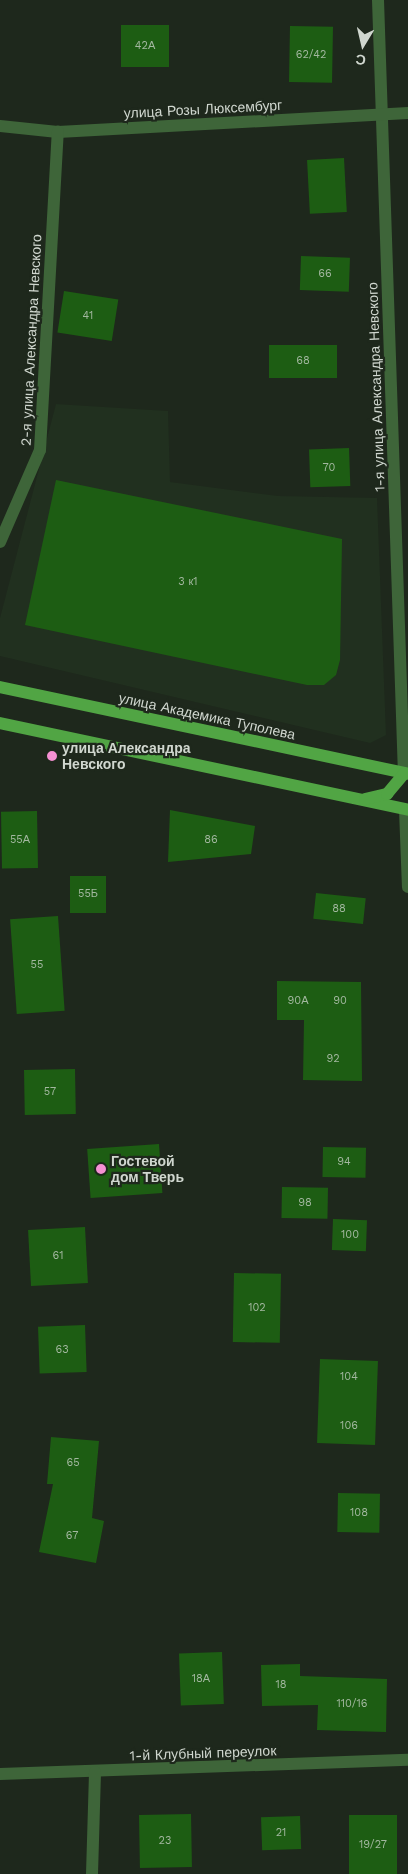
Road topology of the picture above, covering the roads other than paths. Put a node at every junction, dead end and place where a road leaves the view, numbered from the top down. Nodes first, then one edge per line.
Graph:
1 (378, 0) edge
2 (408, 112) edge
3 (382, 114) junction
4 (0, 126) edge
5 (58, 132) junction
6 (0, 542) edge
7 (0, 687) edge
8 (0, 723) edge
9 (406, 774) edge
10 (360, 800) junction
11 (407, 810) edge
12 (408, 887) edge
13 (408, 1760) edge
14 (95, 1772) junction
15 (0, 1774) edge
16 (92, 1874) edge

1 - 3 street, 1-я улица Александра Невского
2 - 3 street, улица Розы Люксембург
3 - 5 street, улица Розы Люксембург
3 - 9 street, 1-я улица Александра Невского
4 - 5 street, улица Розы Люксембург
5 - 6 street, 2-я улица Александра Невского
7 - 9 main road, улица Академика Туполева
8 - 10 main road
9 - 10 main road
10 - 11 main road
11 - 12 street
13 - 14 street, 1-й Клубный переулок
14 - 15 street, 1-й Клубный переулок
14 - 16 street

